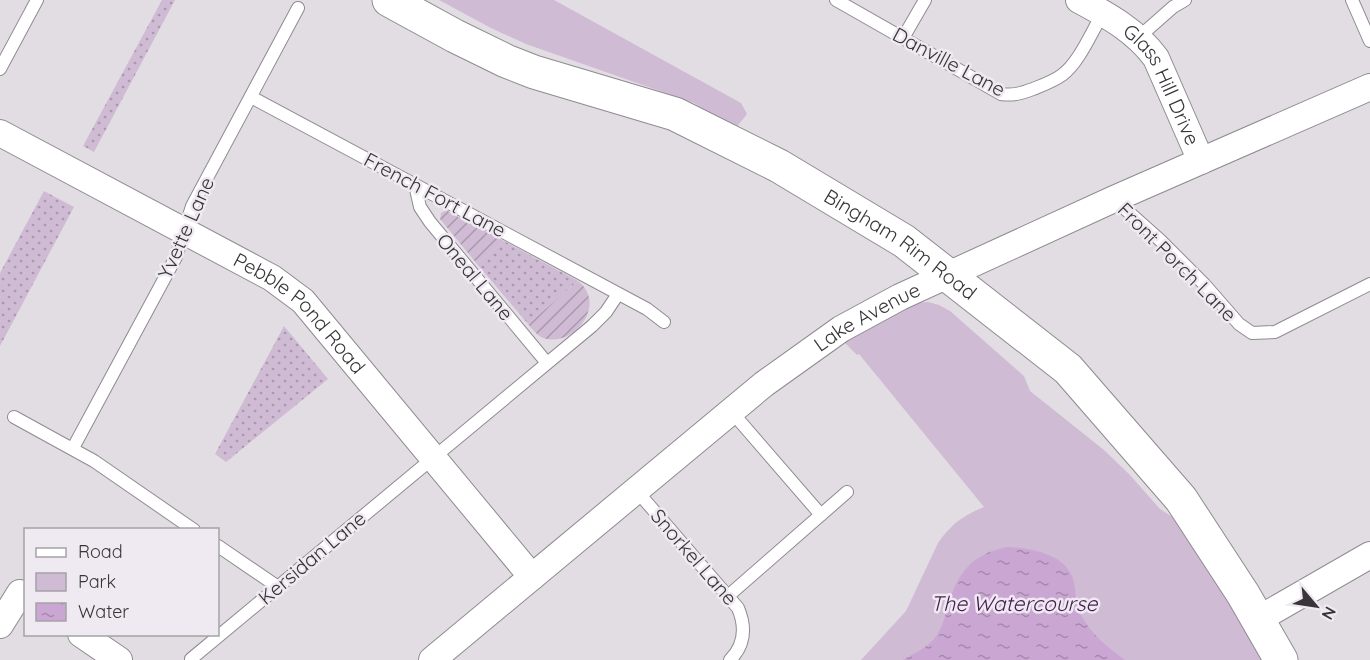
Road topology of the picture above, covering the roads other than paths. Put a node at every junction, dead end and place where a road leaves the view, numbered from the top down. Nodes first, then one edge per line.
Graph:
1 (37, 0) edge
2 (389, 0) edge
3 (836, 0) edge
4 (925, 0) edge
5 (1079, 0) edge
6 (1185, 0) edge
7 (1352, 0) edge
8 (298, 9) dead end
9 (1103, 13) junction
10 (1139, 37) junction
11 (903, 38) junction
12 (1370, 41) edge
13 (0, 69) edge
14 (1369, 91) edge
15 (250, 97) junction
16 (0, 133) edge
17 (1201, 161) junction
18 (415, 185) junction
19 (1113, 199) junction
20 (183, 231) junction
21 (947, 274) junction
22 (1370, 284) edge
23 (618, 294) junction
24 (664, 322) dead end
25 (547, 363) junction
26 (731, 411) junction
27 (14, 417) dead end
28 (73, 448) junction
29 (432, 458) junction
30 (636, 490) junction
31 (847, 492) dead end
32 (821, 515) junction
33 (191, 528) edge
34 (219, 547) edge
35 (1370, 555) edge
36 (531, 577) junction
37 (278, 587) junction
38 (15, 590) edge
39 (728, 596) junction
40 (1257, 620) junction
41 (0, 625) edge
42 (84, 636) edge
43 (219, 636) edge
44 (219, 636) edge
45 (191, 659) edge
46 (119, 660) edge
47 (432, 660) edge
48 (730, 660) edge
49 (1281, 660) edge

1 - 13 lane
2 - 21 street, Bingham Rim Road
3 - 11 lane, Danville Lane
4 - 11 lane
5 - 9 street, Glass Hill Drive
6 - 10 lane
7 - 12 lane
8 - 15 lane, Yvette Lane
9 - 10 street, Glass Hill Drive
9 - 11 lane, Danville Lane
10 - 17 street, Glass Hill Drive
14 - 17 street, Lake Avenue
15 - 18 lane, French Fort Lane
15 - 20 lane, Yvette Lane
16 - 20 street, Pebble Pond Road
17 - 19 street, Lake Avenue
18 - 23 lane, French Fort Lane
18 - 25 lane, Oneal Lane
19 - 21 street, Lake Avenue
19 - 22 lane, Front Porch Lane
20 - 28 lane, Yvette Lane
20 - 29 street, Pebble Pond Road
21 - 26 street, Lake Avenue
21 - 40 street, Bingham Rim Road
23 - 24 lane, French Fort Lane
23 - 25 lane
25 - 29 lane
26 - 30 street, Lake Avenue
26 - 32 lane
27 - 28 lane
28 - 33 lane
29 - 36 street, Pebble Pond Road
29 - 37 lane, Kersidan Lane
30 - 36 street, Lake Avenue
30 - 39 lane, Snorkel Lane
31 - 32 lane
32 - 39 lane
34 - 37 lane
35 - 40 street
36 - 47 street, Lake Avenue
37 - 44 lane, Kersidan Lane
38 - 41 street
39 - 48 lane, Snorkel Lane
40 - 49 street, Bingham Rim Road
42 - 46 street
43 - 45 lane, Kersidan Lane

